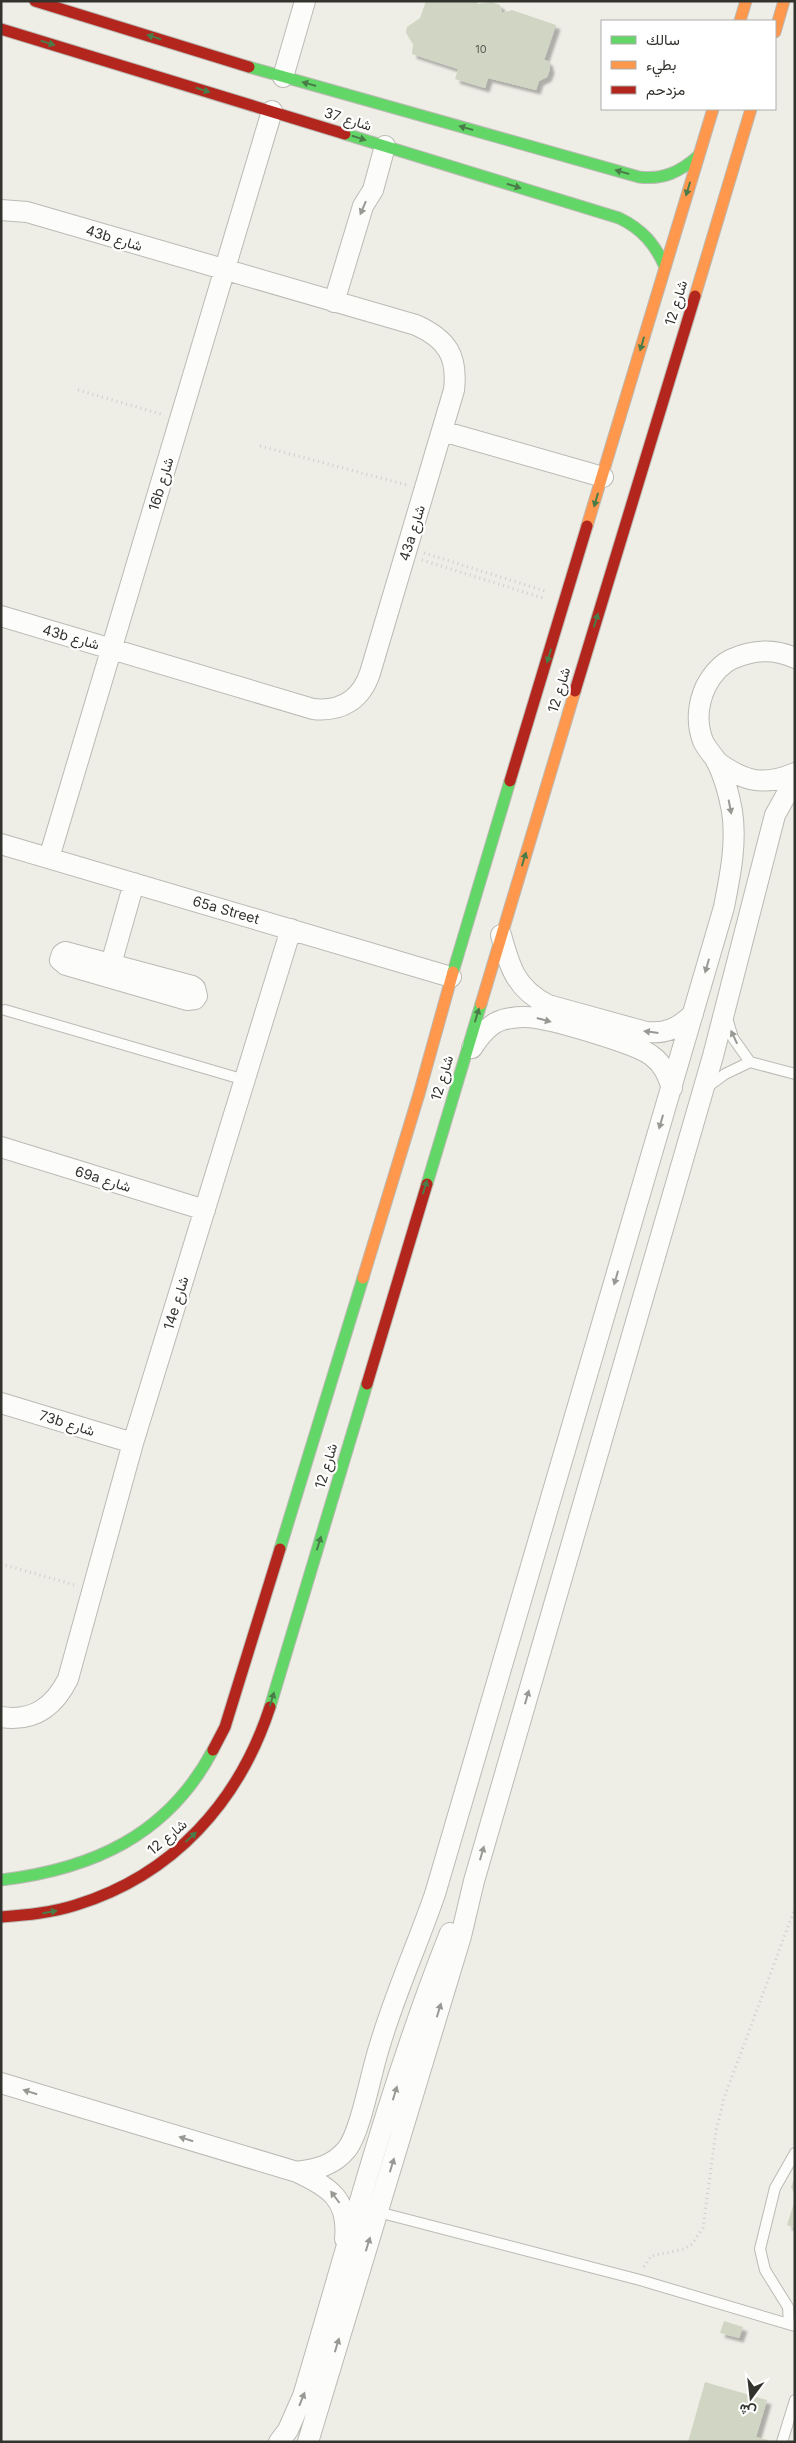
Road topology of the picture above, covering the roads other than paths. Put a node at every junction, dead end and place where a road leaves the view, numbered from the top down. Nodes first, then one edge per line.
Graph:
1 (35, 1) edge
2 (305, 1) edge
3 (746, 1) edge
4 (784, 1) edge
5 (740, 20) edge
6 (1, 29) edge
7 (776, 29) edge
8 (283, 77) junction
9 (713, 110) edge
10 (751, 110) edge
11 (272, 111) junction
12 (385, 146) junction
13 (698, 156) junction
14 (1, 210) edge
15 (665, 267) junction
16 (225, 271) junction
17 (334, 302) junction
18 (442, 431) junction
19 (603, 477) junction
20 (1, 616) edge
21 (112, 649) junction
22 (795, 658) edge
23 (716, 761) junction
24 (795, 773) edge
25 (795, 779) edge
26 (1, 844) edge
27 (49, 858) junction
28 (134, 883) junction
29 (291, 929) junction
30 (501, 935) junction
31 (111, 964) junction
32 (451, 977) junction
33 (726, 1009) junction
34 (5, 1010) dead end
35 (693, 1014) junction
36 (462, 1062) junction
37 (750, 1062) junction
38 (795, 1074) edge
39 (244, 1080) junction
40 (672, 1088) junction
41 (702, 1091) junction
42 (419, 1094) junction
43 (420, 1132) dead end
44 (1, 1147) edge
45 (205, 1210) junction
46 (399, 1227) dead end
47 (411, 1234) junction
48 (351, 1314) junction
49 (362, 1322) dead end
50 (350, 1400) dead end
51 (1, 1403) edge
52 (355, 1422) junction
53 (133, 1443) junction
54 (1, 1717) edge
55 (1, 1880) edge
56 (474, 1881) junction
57 (6, 1919) edge
58 (1, 2083) edge
59 (794, 2155) edge
60 (297, 2172) junction
61 (378, 2212) junction
62 (344, 2261) junction
63 (792, 2325) edge
64 (795, 2400) edge
65 (279, 2442) edge
66 (308, 2442) edge
67 (782, 2442) edge

8 -> 1 street, شارع 37
2 - 8 street
3 - 5 street
4 - 7 street
6 -> 11 street, شارع 37
13 -> 8 street, شارع 37
9 - 13 street, شارع 12
30 -> 10 street, شارع 12
11 -> 12 street, شارع 37
11 - 16 street, 16b شارع
12 -> 15 street, شارع 37
12 -> 17 street
13 -> 15 street, شارع 12
14 - 16 street, 43b شارع
15 -> 19 street, شارع 12
16 - 17 street, 43a شارع
16 - 21 street, 16b شارع
17 - 18 street, 43a شارع
18 - 19 street
18 - 21 street, 43a شارع
19 -> 32 street, شارع 12
20 - 21 street, 43b شارع
21 - 27 street, 16b شارع
22 - 23 street
23 - 24 street
23 -> 35 street
25 - 33 street
26 - 27 street, 65a Street
27 - 28 street, 65a Street
28 - 29 street, 65a Street
28 - 31 street
29 - 32 street, 65a Street
29 - 39 street, 14e شارع
35 -> 30 street
36 -> 30 street, شارع 12
31 - 31 street
32 - 42 street, شارع 12
37 -> 33 lane
33 - 41 street
34 - 39 lane
35 - 40 street
36 -> 40 street
47 -> 36 street, شارع 12
37 - 38 lane
37 - 41 lane
39 - 45 street, 14e شارع
40 -> 60 street
56 -> 41 street
42 - 43 street
42 - 48 street, شارع 12
44 - 45 street, 69a شارع
45 - 53 street, 14e شارع
46 - 47 street
47 - 52 street, شارع 12
48 - 49 street
48 - 55 street, شارع 12
50 - 52 street
51 - 53 street, 73b شارع
57 -> 52 street, شارع 12
53 - 54 street, 14e شارع
61 -> 56 street
62 -> 56 street
60 -> 58 street
59 - 63 lane
62 -> 60 street
61 - 63 lane
66 -> 61 street
65 -> 62 street
64 - 67 lane

